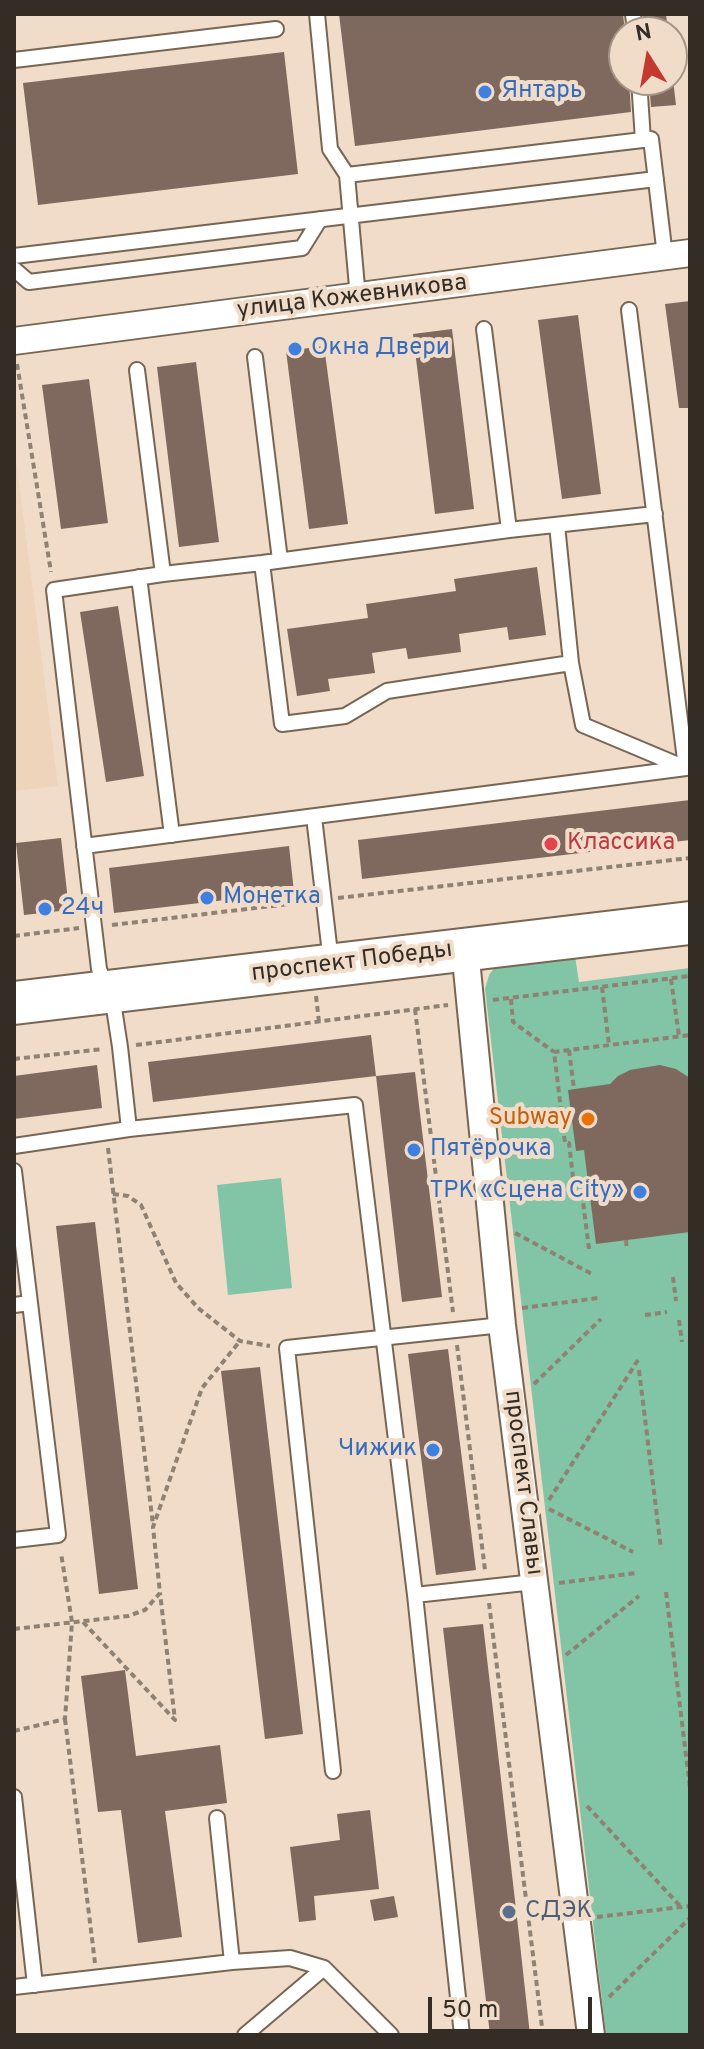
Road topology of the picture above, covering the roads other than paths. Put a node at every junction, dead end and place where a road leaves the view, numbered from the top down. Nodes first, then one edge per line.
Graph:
1 (317, 14) edge
2 (276, 29) dead end
3 (14, 60) edge
4 (640, 96) edge
5 (643, 140) junction
6 (347, 175) junction
7 (656, 179) junction
8 (350, 216) junction
9 (320, 219) junction
10 (678, 255) edge
11 (14, 256) edge
12 (14, 269) edge
13 (358, 298) junction
14 (629, 310) dead end
15 (484, 329) dead end
16 (15, 351) edge
17 (255, 357) dead end
18 (137, 370) dead end
19 (655, 514) junction
20 (557, 525) junction
21 (509, 530) junction
22 (280, 560) junction
23 (262, 563) junction
24 (163, 574) junction
25 (139, 577) junction
26 (571, 663) junction
27 (688, 768) edge
28 (314, 817) junction
29 (172, 835) junction
30 (84, 846) junction
31 (690, 903) edge
32 (690, 923) edge
33 (463, 940) junction
34 (329, 945) junction
35 (14, 979) edge
36 (103, 981) junction
37 (14, 1003) edge
38 (129, 1129) junction
39 (14, 1146) edge
40 (14, 1171) edge
41 (30, 1303) junction
42 (14, 1305) edge
43 (512, 1317) junction
44 (383, 1339) junction
45 (14, 1540) edge
46 (544, 1583) junction
47 (415, 1595) junction
48 (333, 1771) dead end
49 (14, 1797) edge
50 (217, 1818) dead end
51 (232, 1962) junction
52 (324, 1968) junction
53 (35, 1985) junction
54 (14, 1987) edge
55 (245, 2035) edge
56 (391, 2035) edge
57 (462, 2035) edge
58 (591, 2035) edge

1 - 6 lane
2 - 3 lane
4 - 5 lane
5 - 6 lane
5 - 7 lane
6 - 8 lane
7 - 8 lane
7 - 10 lane
8 - 9 lane
8 - 13 lane
9 - 11 lane
9 - 12 lane
10 - 13 street, улица Кожевникова
13 - 16 street, улица Кожевникова
14 - 19 lane
15 - 21 lane
17 - 22 lane
18 - 24 lane
19 - 20 lane
19 - 27 lane
20 - 21 lane
20 - 26 lane
21 - 22 lane
22 - 23 lane
23 - 24 lane
23 - 26 lane
24 - 25 lane
25 - 29 lane
25 - 30 lane
26 - 27 lane
27 - 28 lane
28 - 29 lane
28 - 34 lane
29 - 30 lane
30 - 36 lane
31 - 33 main road, проспект Победы
32 - 33 main road, проспект Победы
33 - 34 main road, проспект Победы
33 - 36 main road, проспект Победы
33 - 43 street, проспект Славы
34 - 36 main road, проспект Победы
35 - 36 main road, проспект Победы
36 - 37 main road, проспект Победы
36 - 38 lane
38 - 39 lane
38 - 44 lane
40 - 41 lane
41 - 42 lane
41 - 45 lane
43 - 44 lane
43 - 46 street, проспект Славы
44 - 47 lane
44 - 48 lane
46 - 47 lane
46 - 58 street, проспект Славы
47 - 57 lane
49 - 53 lane
50 - 51 lane
51 - 52 lane
51 - 53 lane
52 - 55 lane
52 - 56 lane
53 - 54 lane

